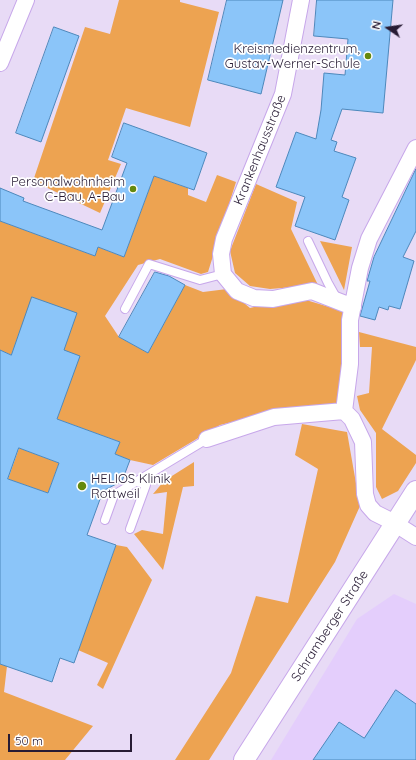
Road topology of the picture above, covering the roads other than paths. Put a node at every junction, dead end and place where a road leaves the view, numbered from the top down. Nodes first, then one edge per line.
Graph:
1 (26, 0) edge
2 (301, 0) edge
3 (0, 63) edge
4 (416, 148) edge
5 (308, 241) dead end
6 (223, 274) junction
7 (346, 304) junction
8 (125, 308) dead end
9 (344, 411) junction
10 (207, 439) joint
11 (136, 481) junction
12 (416, 491) edge
13 (105, 520) dead end
14 (395, 524) junction
15 (130, 529) dead end
16 (416, 537) edge
17 (244, 760) edge

1 - 3 street
2 - 6 street, Krankenhausstraße
4 - 7 street
5 - 7 lane
6 - 7 street
6 - 8 lane
7 - 9 street
9 - 10 street
9 - 14 street
10 - 11 lane
11 - 13 lane
11 - 15 lane
12 - 14 street, Schramberger Straße
14 - 16 street
14 - 17 street, Schramberger Straße

